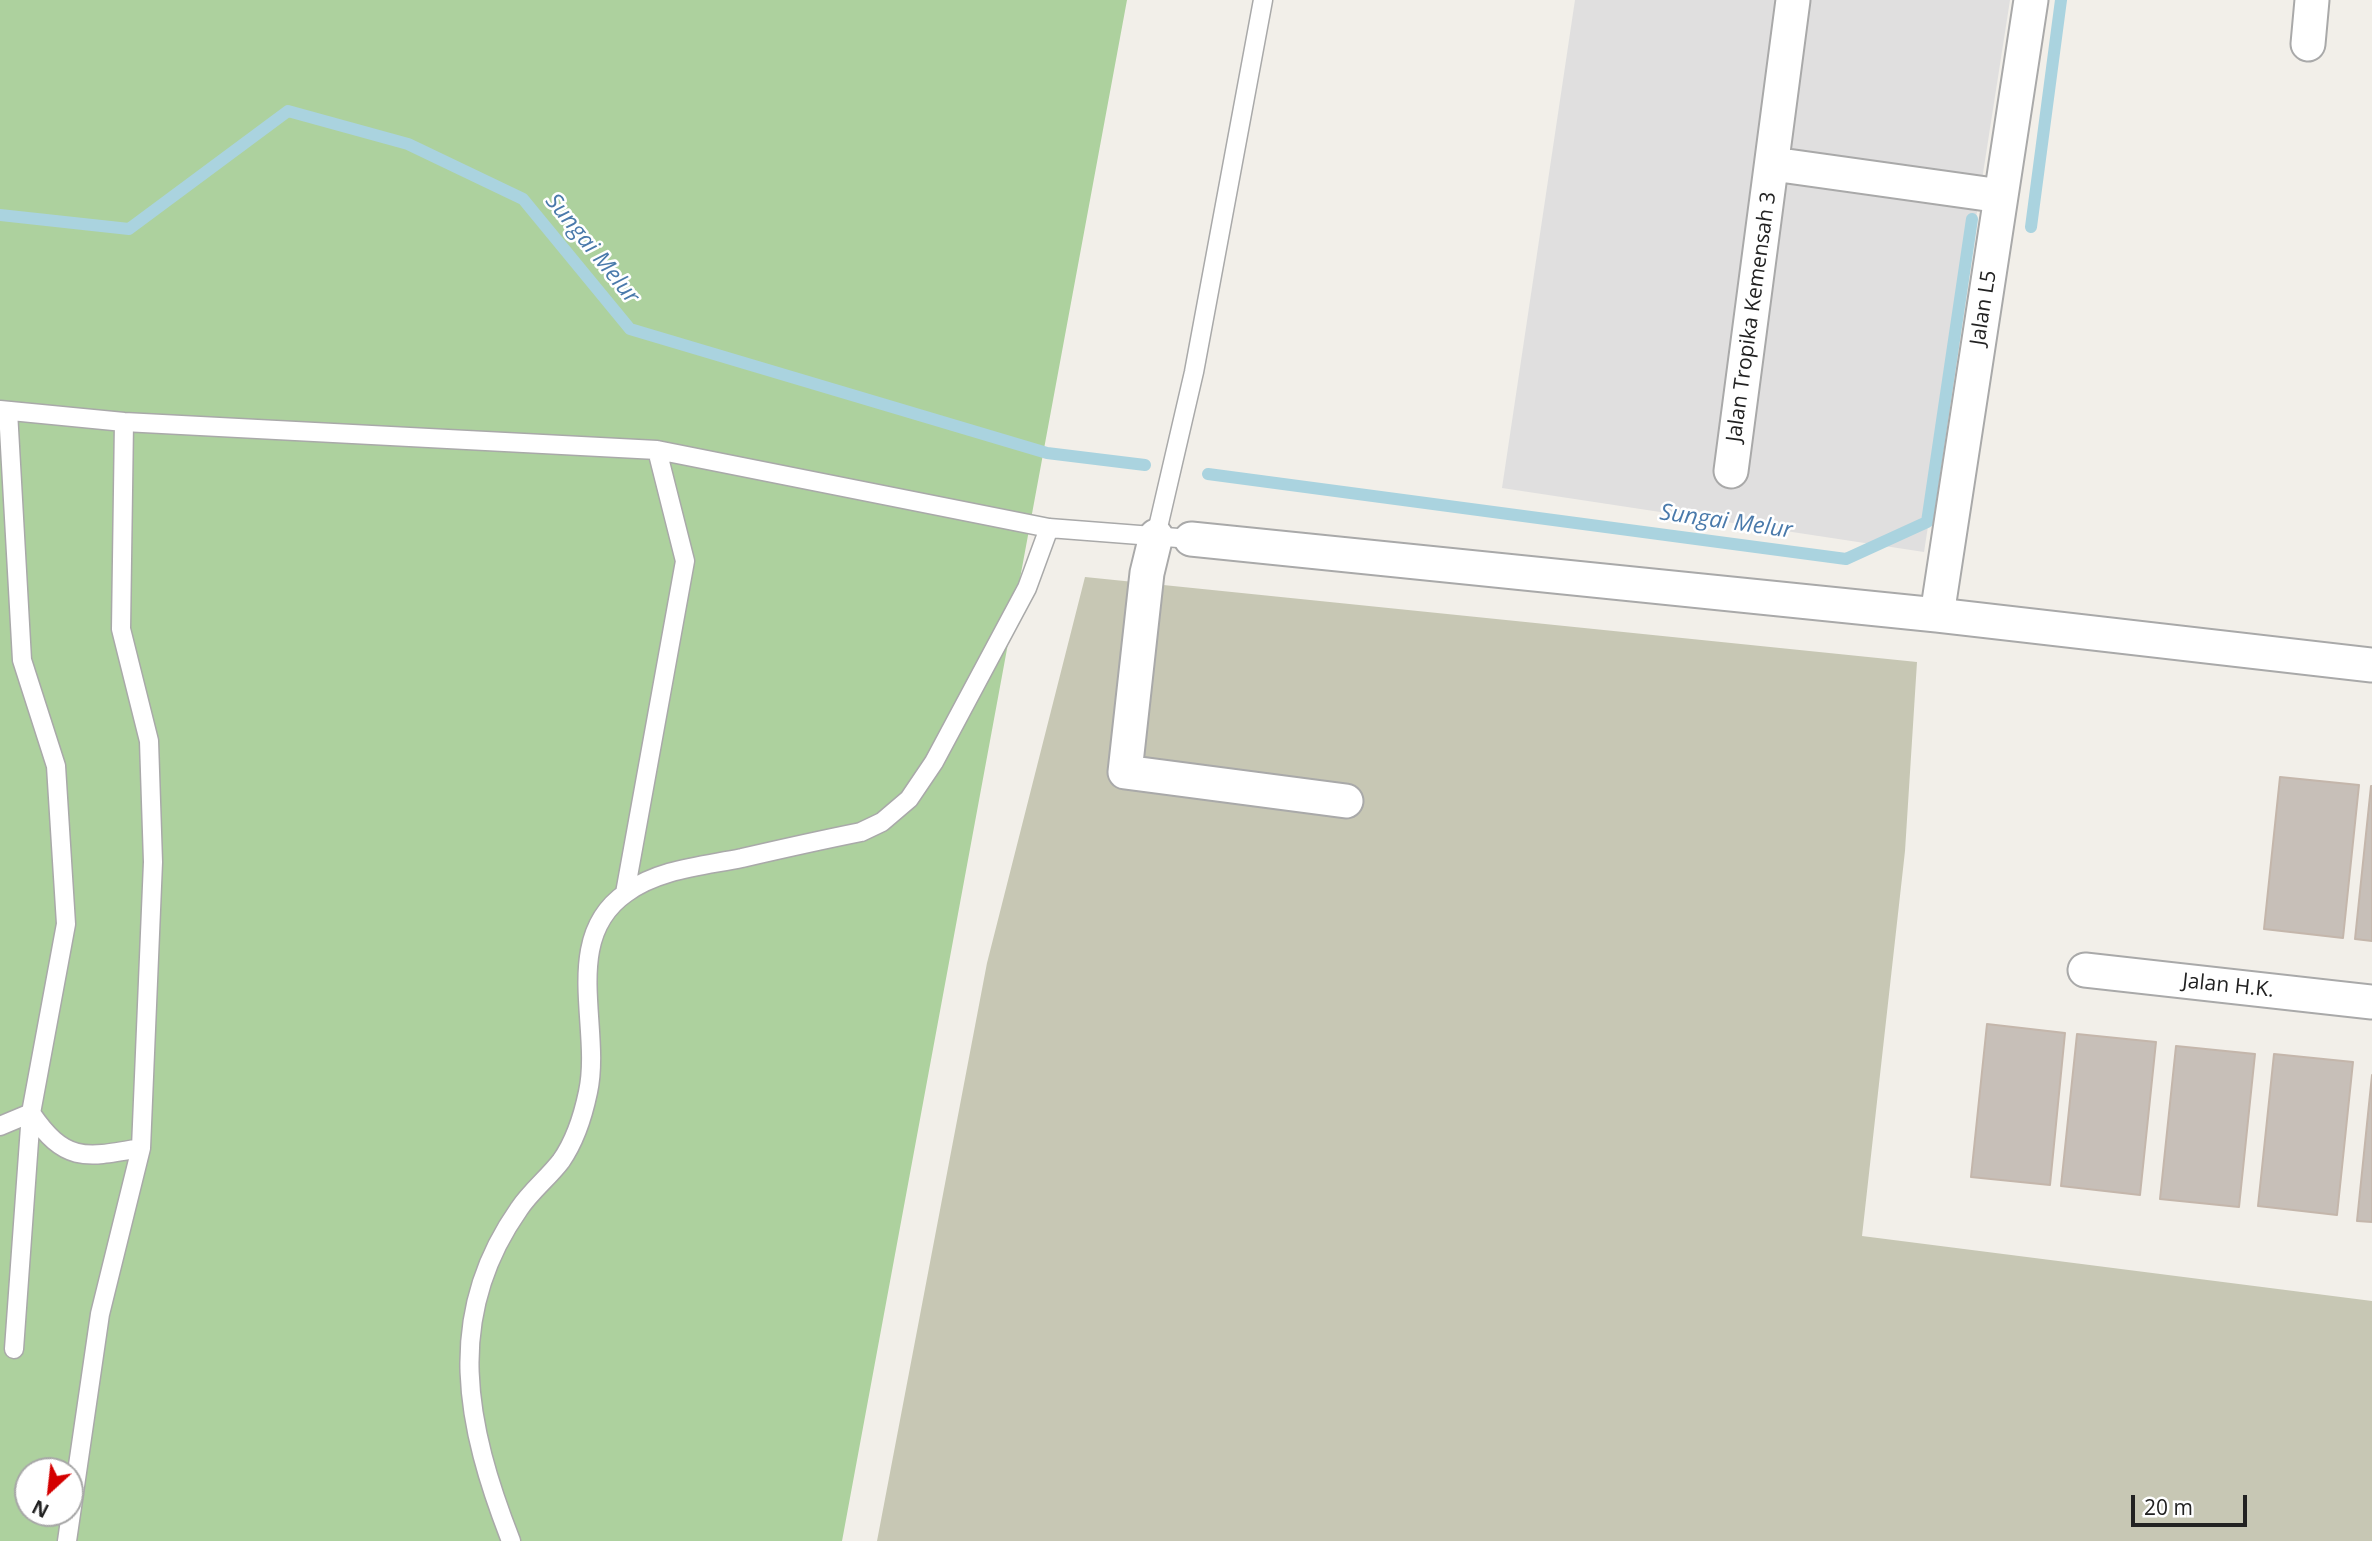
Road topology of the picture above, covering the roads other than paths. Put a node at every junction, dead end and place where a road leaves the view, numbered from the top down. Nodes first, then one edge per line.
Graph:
1 (1263, 0) edge
2 (1793, 0) edge
3 (2031, 0) edge
4 (2312, 0) edge
5 (2308, 44) dead end
6 (1773, 164) junction
7 (2001, 196) junction
8 (4, 411) edge
9 (124, 422) junction
10 (656, 450) junction
11 (1731, 471) dead end
12 (1049, 528) junction
13 (1156, 536) junction
14 (1191, 539) joint
15 (1937, 615) junction
16 (2372, 665) edge
17 (1346, 802) dead end
18 (625, 893) junction
19 (2085, 970) dead end
20 (2372, 1002) edge
21 (30, 1113) junction
22 (0, 1126) edge
23 (141, 1148) junction
24 (14, 1349) dead end
25 (67, 1541) edge
26 (511, 1541) edge

1 - 13 lane
2 - 6 street, Jalan Tropika Kemensah 3
3 - 7 street, Jalan L5
4 - 5 street
6 - 7 street, Jalan Tropika Kemensah 3
6 - 11 street, Jalan Tropika Kemensah 3
7 - 15 street, Jalan L5
8 - 9 lane
8 - 21 lane
9 - 10 lane
9 - 23 lane
10 - 12 lane
10 - 18 lane
12 - 13 lane
12 - 18 lane
13 - 14 lane
13 - 17 street
14 - 15 street
15 - 16 street
18 - 26 lane
19 - 20 street, Jalan H.K.
21 - 22 lane
21 - 23 lane
21 - 24 lane
23 - 25 lane

